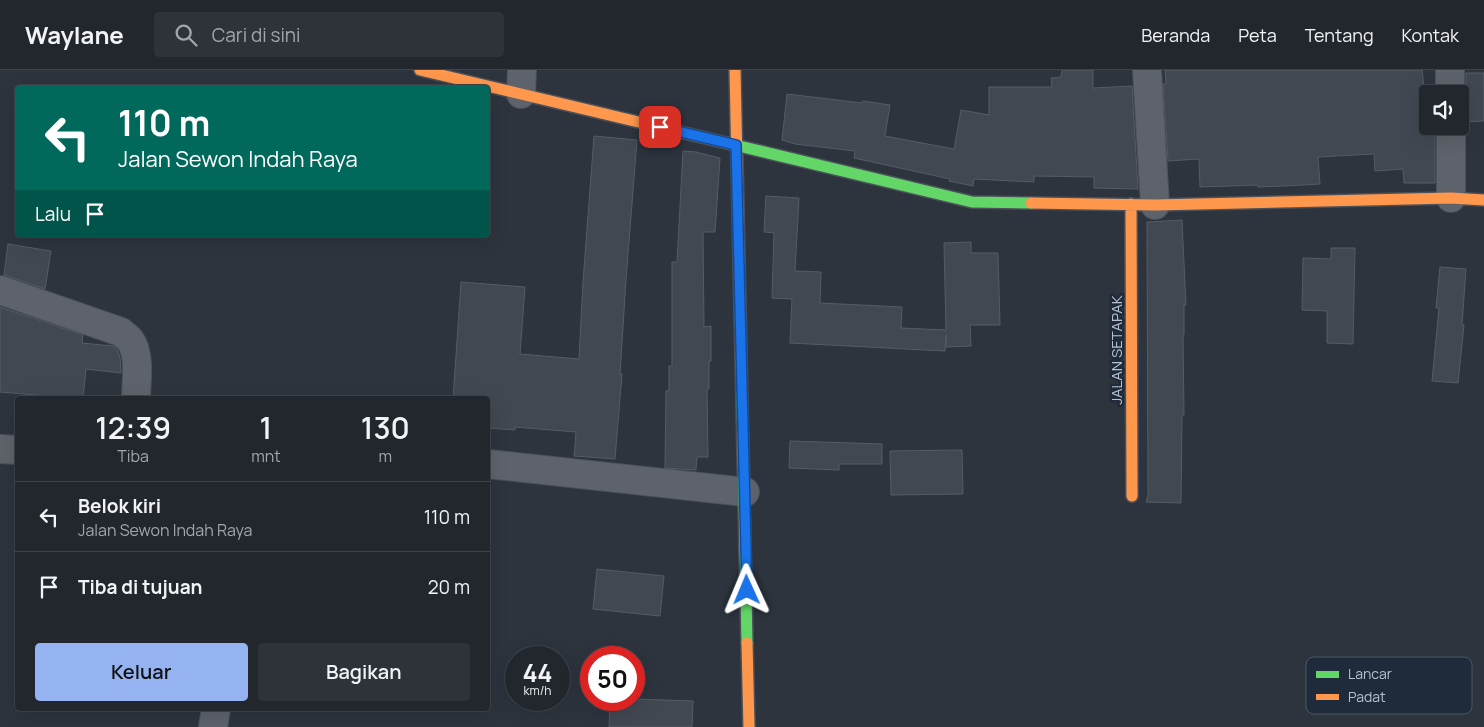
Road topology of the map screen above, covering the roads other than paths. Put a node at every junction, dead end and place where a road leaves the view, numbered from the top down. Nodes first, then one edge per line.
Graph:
1 (420, 70) edge
2 (736, 70) edge
3 (1147, 70) edge
4 (1450, 70) edge
5 (522, 82) edge
6 (1450, 85) edge
7 (1450, 135) edge
8 (736, 145) junction
9 (1451, 198) junction
10 (1484, 200) edge
11 (1143, 204) junction
12 (0, 290) edge
13 (136, 396) edge
14 (0, 449) edge
15 (15, 450) edge
16 (490, 464) edge
17 (745, 492) junction
18 (1132, 496) dead end
19 (216, 711) edge
20 (212, 727) edge
21 (749, 727) edge

1 - 5 street
2 - 8 street
3 - 11 street
4 - 6 street
5 - 8 street
7 - 9 street
8 - 11 street
8 - 17 street
9 - 10 street
9 - 11 street
11 - 18 street, JALAN SETAPAK
12 - 13 street
14 - 15 street
16 - 17 street
17 - 21 street
19 - 20 street

